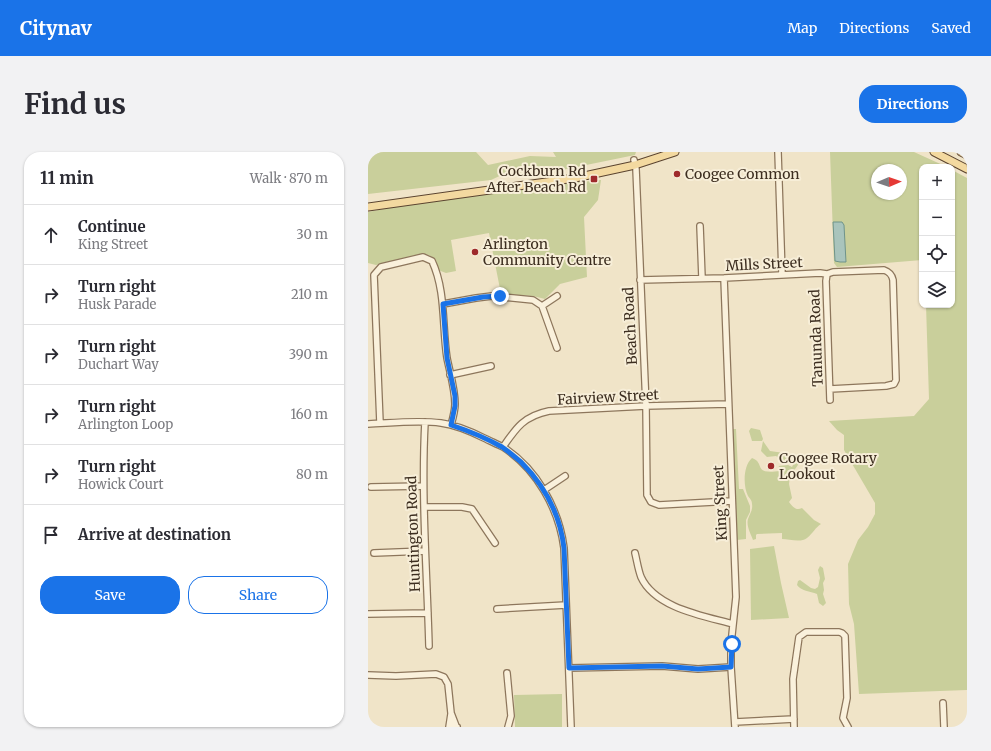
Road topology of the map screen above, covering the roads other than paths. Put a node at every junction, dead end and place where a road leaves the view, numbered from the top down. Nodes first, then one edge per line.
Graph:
1 (661, 152) edge
2 (675, 152) edge
3 (778, 152) edge
4 (934, 152) edge
5 (962, 152) edge
6 (967, 154) edge
7 (634, 163) junction
8 (967, 169) edge
9 (368, 202) edge
10 (368, 207) edge
11 (700, 226) dead end
12 (782, 274) junction
13 (828, 274) junction
14 (702, 278) junction
15 (724, 278) junction
16 (640, 280) junction
17 (557, 296) dead end
18 (443, 304) junction
19 (542, 306) junction
20 (557, 348) dead end
21 (491, 366) dead end
22 (450, 375) junction
23 (830, 389) junction
24 (830, 400) dead end
25 (728, 404) junction
26 (646, 406) junction
27 (424, 422) junction
28 (380, 423) junction
29 (368, 424) edge
30 (451, 425) junction
31 (503, 447) junction
32 (565, 476) dead end
33 (423, 486) junction
34 (371, 488) dead end
35 (544, 490) junction
36 (732, 501) junction
37 (424, 507) junction
38 (495, 542) dead end
39 (425, 551) junction
40 (374, 553) dead end
41 (635, 553) dead end
42 (566, 604) junction
43 (497, 609) dead end
44 (428, 613) junction
45 (368, 614) edge
46 (733, 624) junction
47 (429, 646) dead end
48 (731, 667) junction
49 (569, 668) junction
50 (507, 673) dead end
51 (368, 675) edge
52 (943, 703) dead end
53 (451, 713) junction
54 (794, 719) junction
55 (735, 725) edge
56 (449, 727) edge
57 (457, 727) edge
58 (508, 727) edge
59 (570, 727) edge
60 (794, 727) edge
61 (848, 727) edge
62 (944, 727) edge

1 - 7 main road
2 - 7 main road
3 - 12 street
4 - 8 main road
5 - 6 main road
7 - 9 main road
7 - 10 main road
7 - 16 street, Beach Road
11 - 14 street
12 - 13 street, Mills Street
12 - 15 street, Mills Street
13 - 23 street, Tanunda Road
13 - 23 street, Mills Street
14 - 15 street, Mills Street
14 - 16 street, Mills Street
15 - 25 street, King Street
16 - 26 street, Beach Road
17 - 19 street
18 - 19 street
18 - 22 street
18 - 28 street
19 - 20 street
21 - 22 street
22 - 30 street
23 - 24 street, Tanunda Road
25 - 26 street, Fairview Street
25 - 36 street, King Street
26 - 31 street, Fairview Street
26 - 36 street, Beach Road
27 - 28 street
27 - 30 street
27 - 33 street, Huntington Road
28 - 29 street
30 - 31 street
31 - 35 street
32 - 35 street
33 - 34 street
33 - 37 street, Huntington Road
35 - 42 street
36 - 46 street, King Street
37 - 38 street
37 - 39 street, Huntington Road
39 - 40 street
39 - 44 street, Huntington Road
41 - 46 street
42 - 43 street
42 - 49 street
44 - 45 street
44 - 47 street, Huntington Road
46 - 48 street, King Street
48 - 49 street
48 - 55 street, King Street
49 - 59 street
50 - 58 street
51 - 53 street
52 - 62 street
53 - 56 street
53 - 57 street
54 - 55 street
54 - 60 street
54 - 61 street
56 - 57 street

